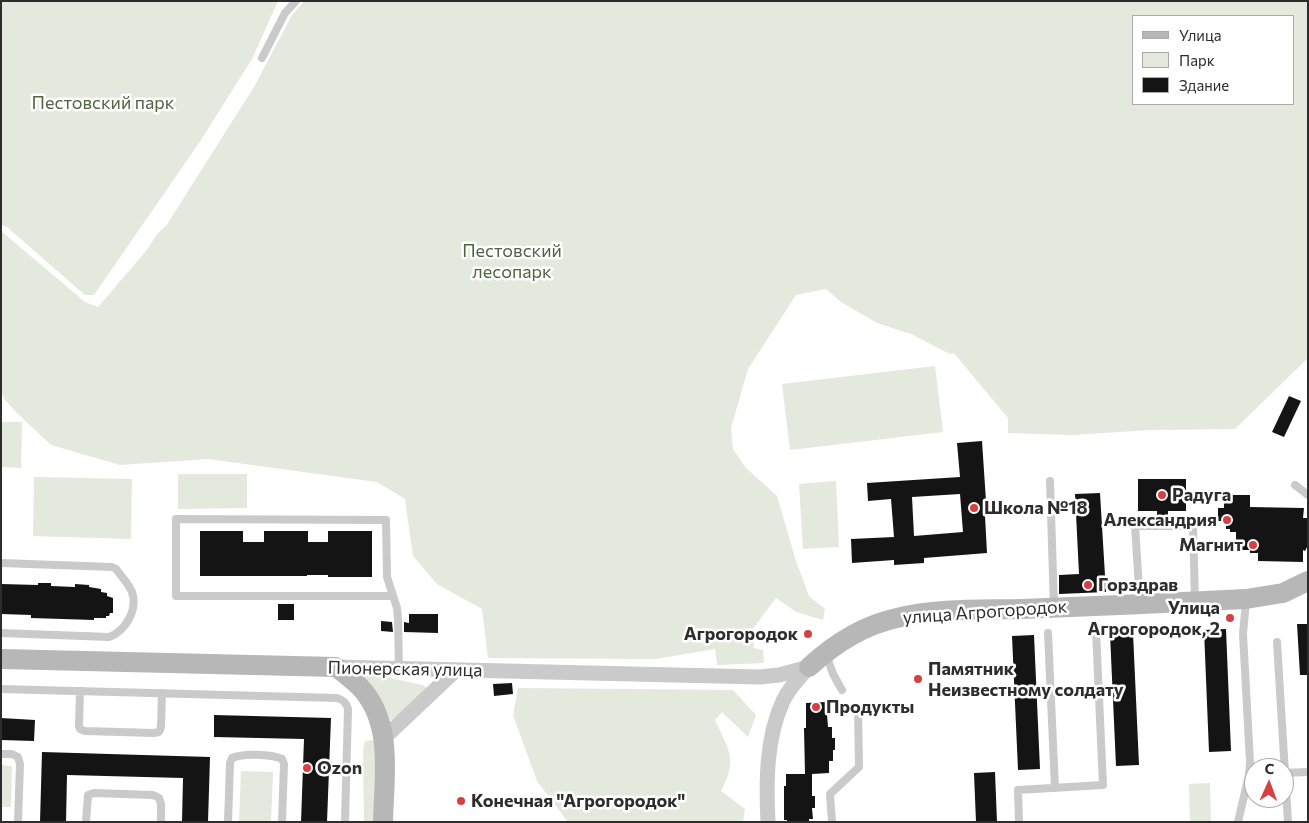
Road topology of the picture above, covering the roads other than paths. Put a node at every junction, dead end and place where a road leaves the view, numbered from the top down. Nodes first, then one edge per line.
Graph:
1 (296, 1) edge
2 (262, 58) dead end
3 (1050, 481) dead end
4 (1295, 485) dead end
5 (1308, 495) edge
6 (1, 563) edge
7 (1308, 581) edge
8 (393, 596) junction
9 (1246, 599) junction
10 (1195, 601) junction
11 (1140, 604) junction
12 (1054, 607) junction
13 (1096, 631) dead end
14 (1048, 633) dead end
15 (1, 634) edge
16 (1277, 642) dead end
17 (1, 660) edge
18 (817, 665) junction
19 (336, 667) junction
20 (399, 669) junction
21 (456, 670) junction
22 (1, 689) edge
23 (842, 690) dead end
24 (80, 691) junction
25 (162, 693) junction
26 (858, 709) dead end
27 (384, 738) junction
28 (1, 754) edge
29 (1250, 758) edge
30 (1283, 758) edge
31 (1308, 772) edge
32 (1294, 773) edge
33 (1055, 788) junction
34 (1244, 800) edge
35 (1287, 808) edge
36 (18, 822) edge
37 (86, 822) edge
38 (161, 822) edge
39 (228, 822) edge
40 (282, 822) edge
41 (345, 822) edge
42 (383, 822) edge
43 (768, 822) edge
44 (832, 822) edge
45 (1019, 822) edge
46 (1238, 822) edge
47 (1288, 822) edge

1 - 2 lane
3 - 12 lane
4 - 5 lane
6 - 15 lane
7 - 9 street, улица Агрогородок
8 - 8 lane
8 - 20 lane
9 - 10 street, улица Агрогородок
9 - 29 lane
10 - 11 street, улица Агрогородок
10 - 11 lane
11 - 12 street, улица Агрогородок
12 - 18 street, улица Агрогородок
13 - 33 lane
14 - 33 lane
16 - 30 lane
17 - 19 street, Пионерская улица
18 - 21 street, Пионерская улица
18 - 23 lane
18 - 43 street, улица Агрогородок
19 - 20 street, Пионерская улица
19 - 27 street
20 - 21 street, Пионерская улица
21 - 27 street
22 - 24 lane
24 - 25 lane
24 - 25 lane
25 - 41 lane
26 - 44 lane
27 - 42 street
28 - 36 lane
31 - 32 lane
33 - 45 lane
34 - 46 lane
35 - 47 lane
37 - 38 lane
39 - 40 lane

